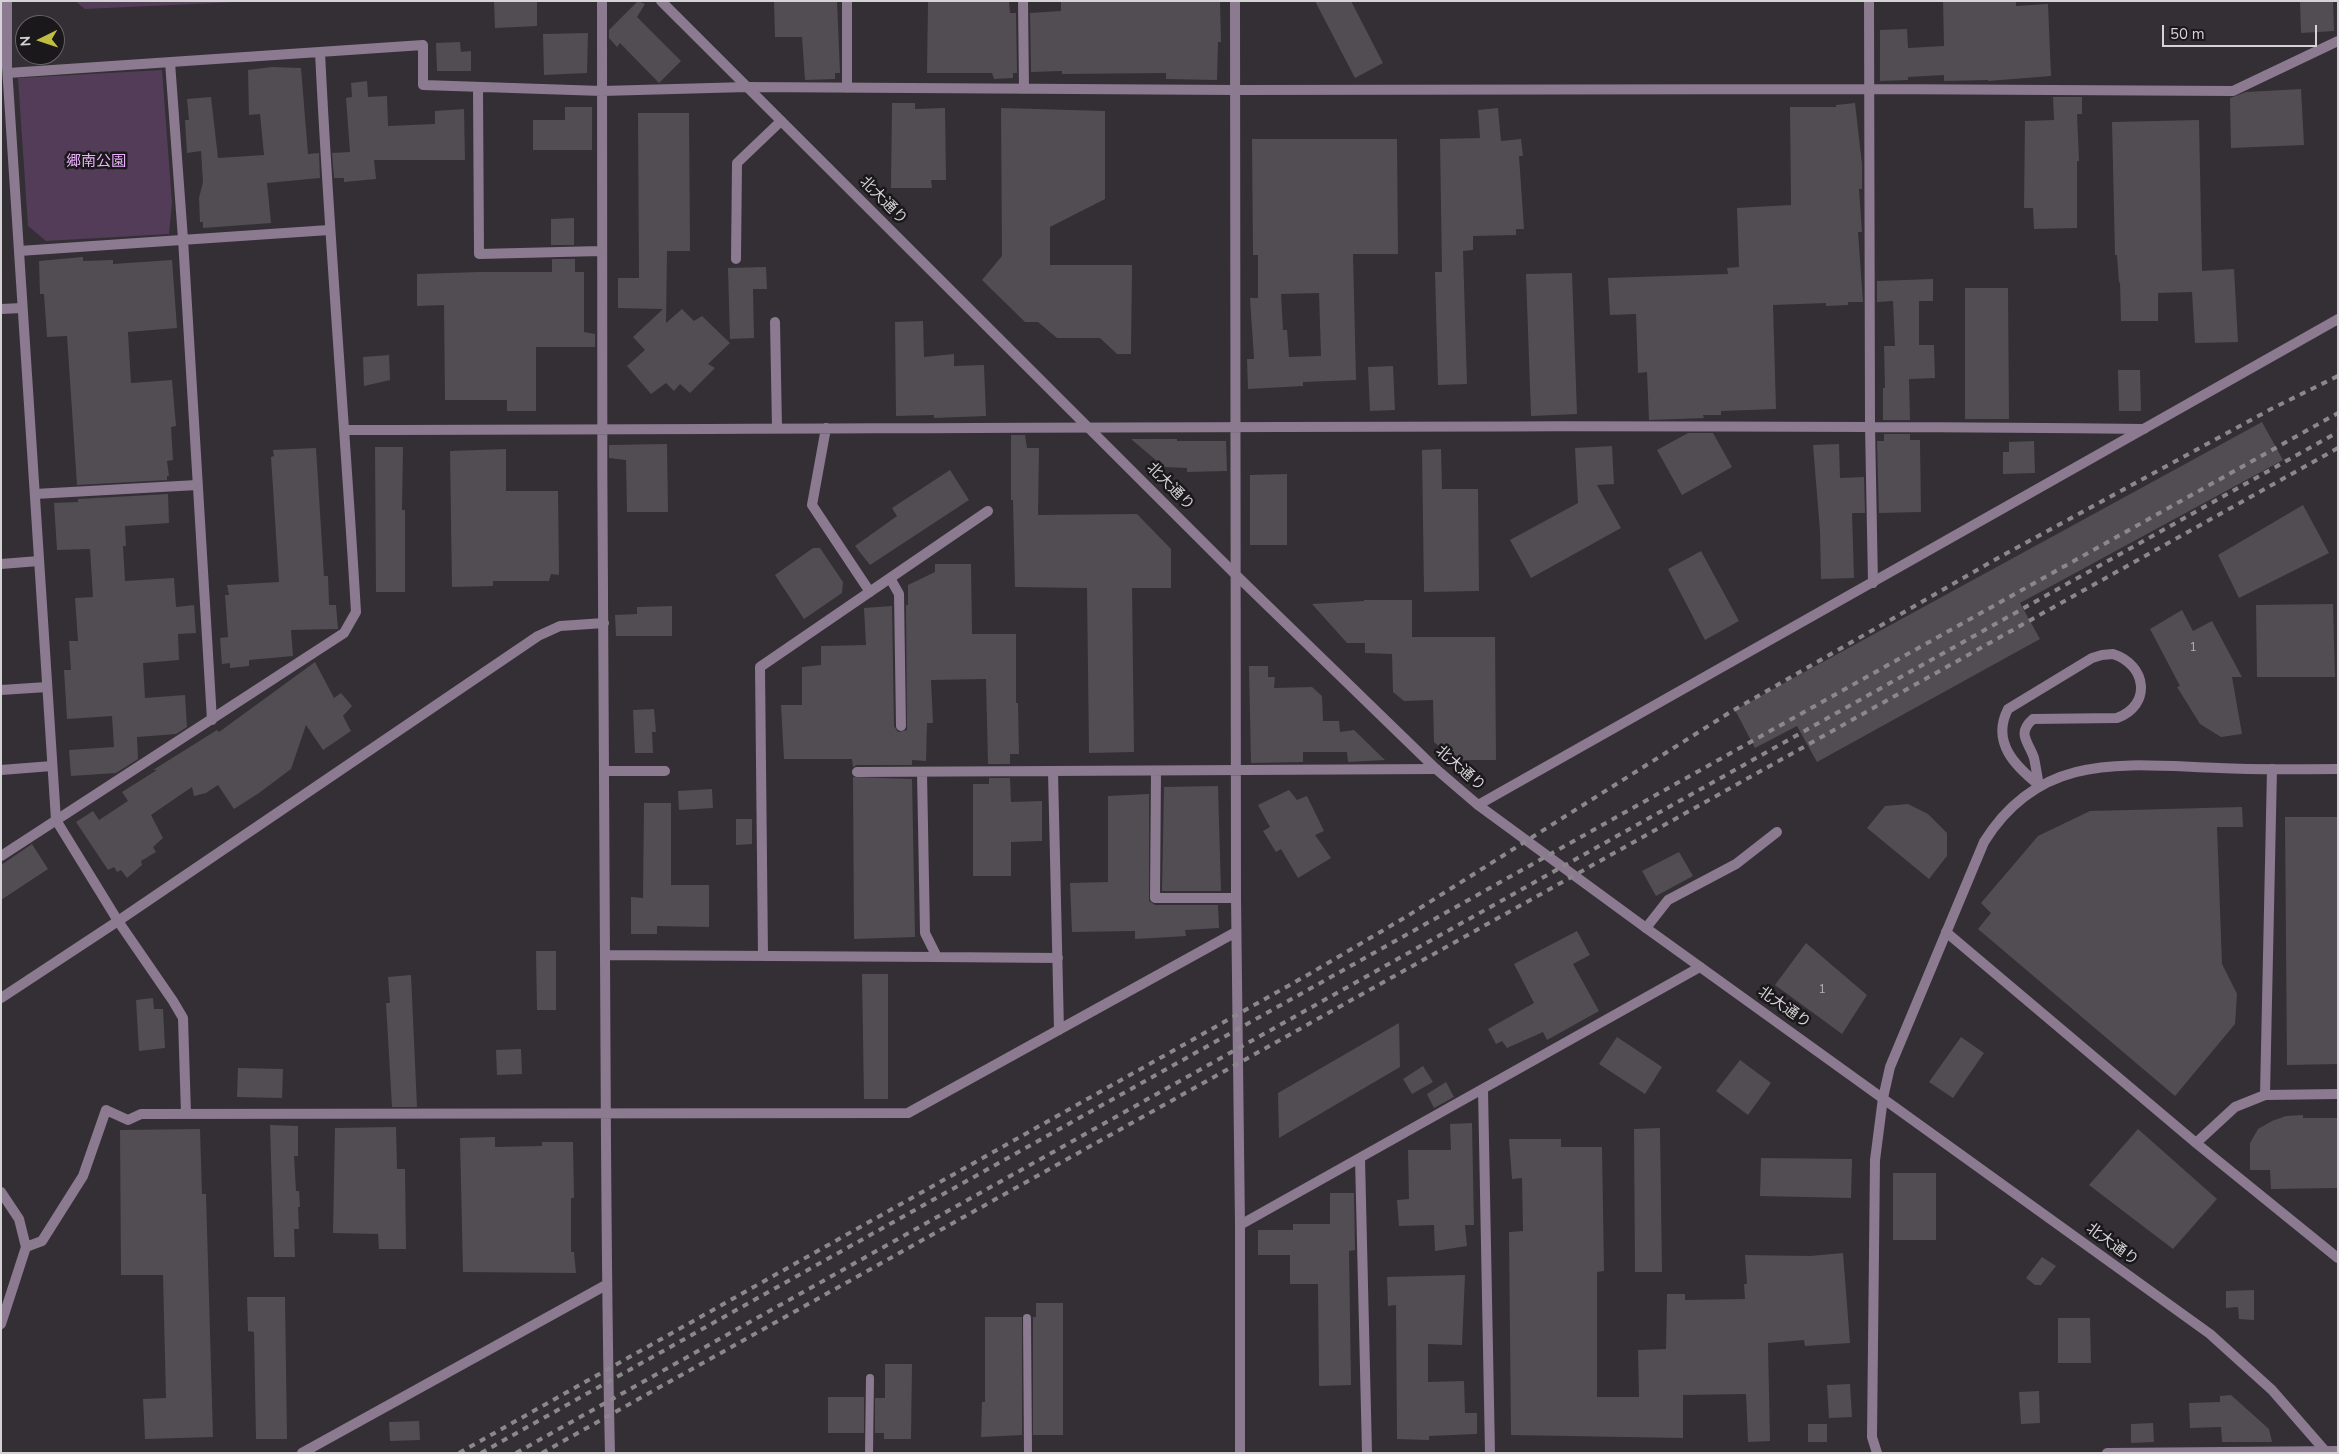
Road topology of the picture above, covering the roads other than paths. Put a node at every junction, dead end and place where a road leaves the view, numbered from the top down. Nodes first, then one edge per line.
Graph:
1 (7, 1) edge
2 (602, 1) edge
3 (661, 1) edge
4 (847, 1) edge
5 (1023, 1) edge
6 (1235, 1) edge
7 (1870, 1) edge
8 (2338, 41) edge
9 (320, 52) junction
10 (170, 62) junction
11 (6, 70) edge
12 (747, 87) junction
13 (478, 88) junction
14 (847, 88) junction
15 (1024, 89) junction
16 (1870, 89) junction
17 (1235, 90) junction
18 (602, 91) junction
19 (781, 121) junction
20 (329, 230) junction
21 (183, 239) junction
22 (18, 250) junction
23 (601, 251) junction
24 (736, 259) dead end
25 (22, 308) junction
26 (1, 309) edge
27 (2338, 319) edge
28 (775, 322) dead end
29 (1870, 426) junction
30 (1236, 427) junction
31 (777, 428) junction
32 (826, 428) junction
33 (1089, 428) junction
34 (2144, 429) junction
35 (345, 430) junction
36 (603, 430) junction
37 (197, 485) junction
38 (35, 494) junction
39 (988, 512) dead end
40 (39, 561) junction
41 (1, 564) edge
42 (1236, 575) junction
43 (890, 578) junction
44 (1873, 583) junction
45 (870, 592) junction
46 (604, 624) junction
47 (47, 687) junction
48 (1, 690) edge
49 (212, 720) junction
50 (901, 726) dead end
51 (52, 766) junction
52 (1436, 769) junction
53 (2272, 769) junction
54 (2338, 769) edge
55 (1, 770) edge
56 (1235, 770) junction
57 (604, 771) junction
58 (665, 771) dead end
59 (857, 772) dead end
60 (922, 772) junction
61 (1053, 772) junction
62 (1156, 772) junction
63 (2039, 785) junction
64 (1478, 805) junction
65 (56, 820) junction
66 (1777, 832) dead end
67 (1, 856) edge
68 (1236, 898) junction
69 (118, 922) junction
70 (1646, 928) junction
71 (1236, 932) junction
72 (1946, 932) junction
73 (605, 955) junction
74 (763, 956) junction
75 (937, 957) junction
76 (1058, 958) junction
77 (1700, 967) junction
78 (1, 998) edge
79 (1059, 1030) junction
80 (1483, 1089) junction
81 (2338, 1094) edge
82 (2266, 1095) junction
83 (1883, 1098) junction
84 (186, 1114) junction
85 (605, 1114) junction
86 (2196, 1143) junction
87 (1360, 1158) junction
88 (1, 1192) edge
89 (1240, 1226) junction
90 (26, 1247) junction
91 (2338, 1258) edge
92 (606, 1285) junction
93 (1027, 1318) dead end
94 (1, 1324) edge
95 (870, 1378) dead end
96 (2338, 1451) edge
97 (2327, 1452) edge
98 (302, 1453) edge
99 (610, 1453) edge
100 (869, 1453) edge
101 (1028, 1453) edge
102 (1240, 1453) edge
103 (1367, 1453) edge
104 (1490, 1453) edge
105 (1878, 1453) edge
106 (2107, 1453) edge

1 - 11 street
2 - 18 street
3 - 12 street, 北大通り
4 - 14 street
5 - 15 street
6 - 17 street
7 - 16 street
8 - 16 street
9 - 10 street
9 - 13 street
9 - 20 street
10 - 11 street
10 - 21 street
11 - 22 street
12 - 14 street
12 - 18 street
12 - 19 street, 北大通り
13 - 18 street
13 - 23 street
14 - 15 street
15 - 17 street
16 - 17 street
16 - 29 street
17 - 30 street
18 - 23 street
19 - 24 street
19 - 33 street, 北大通り
20 - 21 street
20 - 35 street
21 - 22 street
21 - 37 street
22 - 25 street
23 - 36 street
25 - 26 street
25 - 38 street
27 - 34 street
28 - 31 street
29 - 30 street
29 - 34 street
29 - 44 street
30 - 33 street
30 - 42 street
31 - 32 street
31 - 36 street
32 - 33 street
32 - 45 street
33 - 42 street, 北大通り
34 - 44 street
35 - 36 street
35 - 49 street
36 - 46 street
37 - 38 street
37 - 49 street
38 - 40 street
39 - 43 street
40 - 41 street
40 - 47 street
42 - 52 street, 北大通り
42 - 56 street
43 - 45 street
43 - 50 street
44 - 64 street
45 - 74 street
46 - 57 street
46 - 69 street
47 - 48 street
47 - 51 street
49 - 65 street
51 - 55 street
51 - 65 street
52 - 56 street
52 - 64 street, 北大通り
53 - 54 street
53 - 63 street
53 - 82 street
56 - 62 street
56 - 68 street
57 - 58 street
57 - 73 street
59 - 60 street
60 - 61 street
60 - 75 street
61 - 62 street
61 - 76 street
62 - 68 street
63 - 63 street
63 - 72 street
64 - 70 street, 北大通り
65 - 67 street
65 - 69 street
66 - 70 street
68 - 71 street
69 - 78 street
69 - 84 street
70 - 77 street, 北大通り
71 - 79 street
71 - 89 street
72 - 83 street
72 - 86 street
73 - 74 street
73 - 85 street
74 - 75 street
75 - 76 street
76 - 79 street
77 - 80 street
77 - 83 street, 北大通り
79 - 85 street
80 - 87 street
80 - 104 street
81 - 82 street
82 - 86 street
83 - 97 street, 北大通り
83 - 105 street
84 - 85 street
84 - 90 street
85 - 92 street
86 - 91 street
87 - 89 street
87 - 103 street
88 - 90 street
89 - 102 street
90 - 94 street
92 - 98 street
92 - 99 street
93 - 101 lane
95 - 100 lane
96 - 97 street
97 - 106 street

